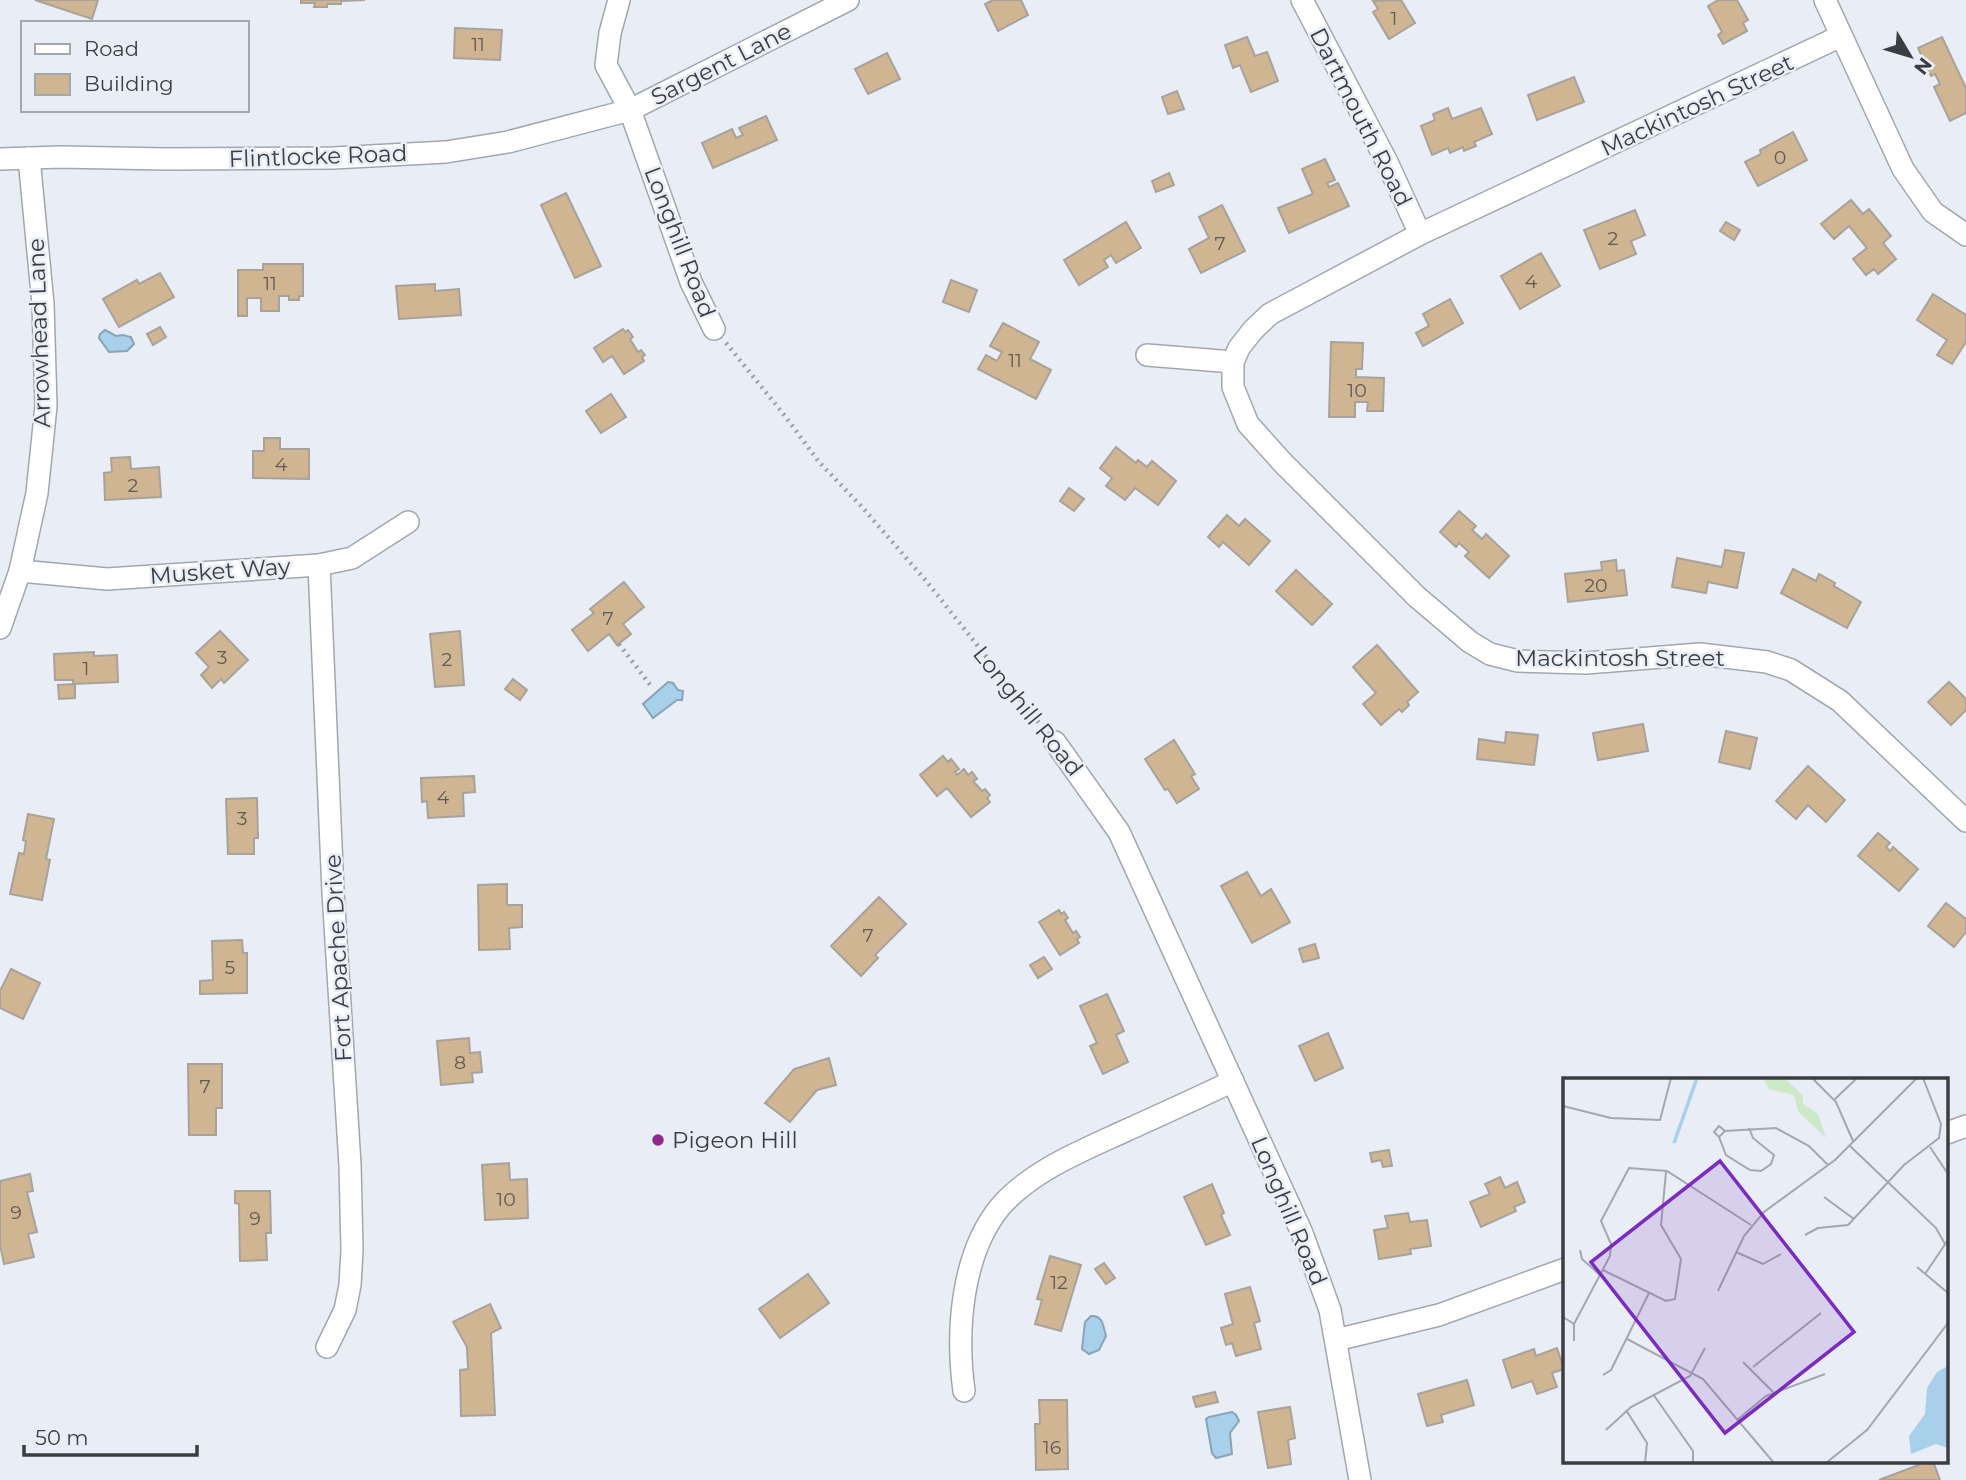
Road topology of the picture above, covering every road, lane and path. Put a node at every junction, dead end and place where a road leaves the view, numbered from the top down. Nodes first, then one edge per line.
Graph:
1 (619, 0) edge
2 (848, 0) edge
3 (1302, 0) edge
4 (1825, 0) edge
5 (1841, 36) junction
6 (631, 110) junction
7 (29, 158) junction
8 (0, 159) edge
9 (1420, 234) junction
10 (1966, 235) edge
11 (714, 329) joint
12 (1147, 355) dead end
13 (1233, 362) junction
14 (408, 522) dead end
15 (319, 565) junction
16 (20, 571) junction
17 (0, 628) edge
18 (619, 644) dead end
19 (651, 686) dead end
20 (1055, 742) joint
21 (1966, 821) edge
22 (1233, 1081) junction
23 (1966, 1126) edge
24 (1948, 1133) edge
25 (1563, 1270) edge
26 (1336, 1340) junction
27 (327, 1347) dead end
28 (964, 1391) dead end
29 (1360, 1480) edge

1 - 6 street, Longhill Road
2 - 6 street, Sargent Lane
3 - 9 street, Dartmouth Road
4 - 5 street
5 - 9 street, Mackintosh Street
5 - 10 street
6 - 7 street, Flintlocke Road
6 - 11 street, Longhill Road
7 - 8 street, Flintlocke Road
7 - 16 street, Arrowhead Lane
9 - 13 street, Mackintosh Street
11 - 20 path, Longhill Road
12 - 13 street
13 - 21 street, Mackintosh Street
14 - 15 street, Musket Way
15 - 16 street, Musket Way
15 - 27 street, Fort Apache Drive
16 - 17 street, Arrowhead Lane
18 - 19 path
20 - 22 street, Longhill Road
22 - 26 street, Longhill Road
22 - 28 street
23 - 24 street
25 - 26 street
26 - 29 street, Longhill Road

